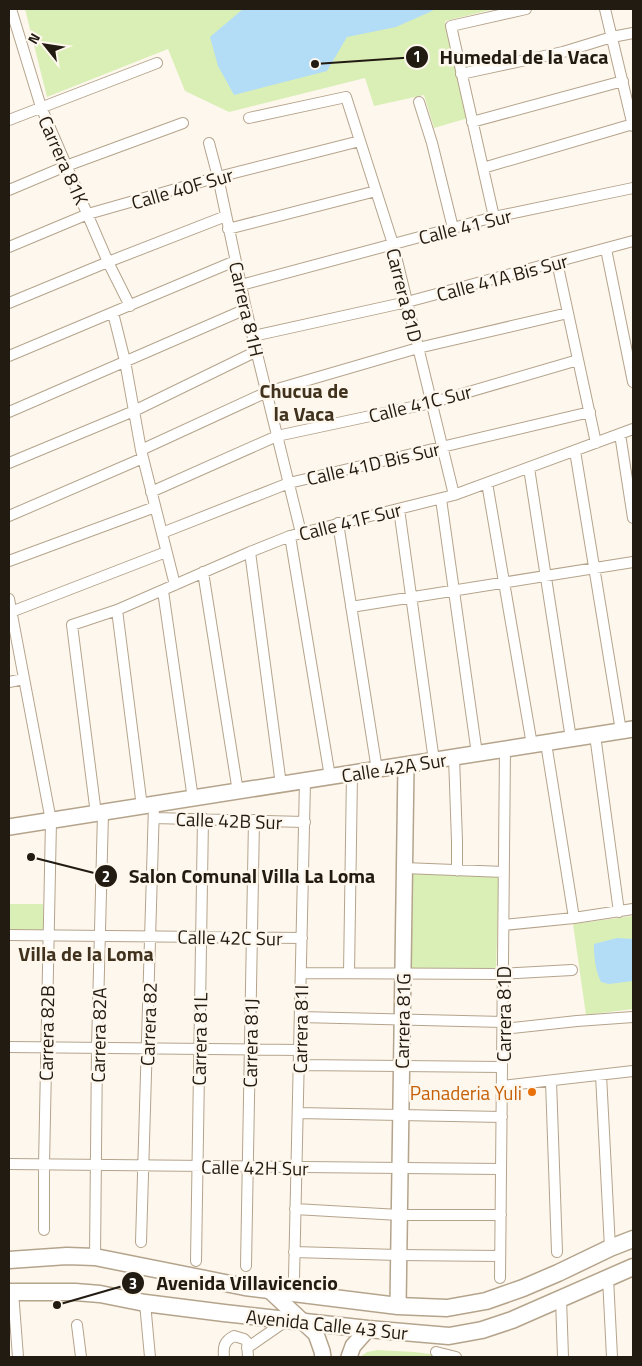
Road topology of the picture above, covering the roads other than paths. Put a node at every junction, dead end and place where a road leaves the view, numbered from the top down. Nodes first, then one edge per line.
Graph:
1 (11, 9) edge
2 (526, 9) edge
3 (605, 9) edge
4 (633, 33) edge
5 (612, 38) junction
6 (157, 63) dead end
7 (461, 74) junction
8 (623, 81) junction
9 (630, 92) edge
10 (419, 102) dead end
11 (41, 108) junction
12 (249, 118) dead end
13 (9, 120) edge
14 (472, 122) junction
15 (183, 123) dead end
16 (633, 125) edge
17 (360, 141) junction
18 (209, 143) dead end
19 (66, 166) junction
20 (483, 168) junction
21 (218, 178) junction
22 (633, 188) edge
23 (9, 190) edge
24 (376, 191) junction
25 (88, 214) junction
26 (226, 216) junction
27 (494, 218) junction
28 (453, 228) junction
29 (228, 229) junction
30 (633, 241) edge
31 (393, 244) junction
32 (9, 247) edge
33 (606, 249) junction
34 (236, 261) junction
35 (108, 262) junction
36 (557, 262) junction
37 (241, 285) junction
38 (407, 302) junction
39 (9, 303) edge
40 (130, 306) junction
41 (246, 309) junction
42 (113, 313) junction
43 (568, 313) junction
44 (253, 336) junction
45 (418, 348) junction
46 (257, 351) junction
47 (9, 356) edge
48 (578, 360) junction
49 (125, 361) junction
50 (633, 382) edge
51 (267, 392) junction
52 (431, 403) junction
53 (9, 412) edge
54 (134, 412) junction
55 (590, 412) junction
56 (633, 429) edge
57 (620, 434) junction
58 (277, 436) junction
59 (596, 443) junction
60 (442, 447) junction
61 (575, 451) junction
62 (142, 454) junction
63 (9, 463) edge
64 (529, 468) junction
65 (289, 483) junction
66 (487, 483) junction
67 (152, 492) junction
68 (454, 496) junction
69 (441, 499) junction
70 (155, 507) junction
71 (399, 509) junction
72 (9, 516) edge
73 (633, 518) edge
74 (338, 523) junction
75 (162, 533) junction
76 (301, 533) junction
77 (290, 536) junction
78 (166, 552) junction
79 (250, 552) junction
80 (9, 561) edge
81 (633, 562) edge
82 (594, 568) junction
83 (203, 572) junction
84 (546, 576) junction
85 (504, 582) junction
86 (175, 586) junction
87 (163, 590) junction
88 (454, 590) junction
89 (411, 597) junction
90 (9, 599) edge
91 (351, 607) junction
92 (117, 610) junction
93 (11, 612) junction
94 (72, 625) joint
95 (24, 679) junction
96 (9, 682) edge
97 (627, 730) edge
98 (596, 735) junction
99 (571, 739) junction
100 (539, 744) junction
101 (505, 749) junction
102 (477, 754) junction
103 (454, 757) junction
104 (434, 761) junction
105 (406, 765) junction
106 (377, 770) junction
107 (352, 774) junction
108 (330, 777) junction
109 (305, 781) junction
110 (281, 785) junction
111 (238, 792) junction
112 (193, 799) junction
113 (150, 810) junction
114 (100, 813) junction
115 (203, 818) junction
116 (254, 820) junction
117 (51, 821) junction
118 (305, 822) junction
119 (9, 827) edge
120 (404, 868) junction
121 (457, 871) junction
122 (504, 872) junction
123 (633, 909) edge
124 (619, 912) junction
125 (574, 918) junction
126 (504, 925) junction
127 (9, 935) edge
128 (48, 935) junction
129 (100, 936) junction
130 (150, 936) junction
131 (201, 936) junction
132 (252, 937) junction
133 (302, 938) junction
134 (572, 970) dead end
135 (301, 972) junction
136 (349, 973) junction
137 (403, 973) junction
138 (503, 974) junction
139 (300, 1017) junction
140 (633, 1017) edge
141 (402, 1020) junction
142 (502, 1026) junction
143 (9, 1047) edge
144 (46, 1047) junction
145 (97, 1048) junction
146 (147, 1048) junction
147 (199, 1048) junction
148 (250, 1049) junction
149 (299, 1050) junction
150 (299, 1064) junction
151 (401, 1066) junction
152 (502, 1067) junction
153 (633, 1072) edge
154 (601, 1075) junction
155 (551, 1080) junction
156 (502, 1086) junction
157 (298, 1113) junction
158 (400, 1115) junction
159 (502, 1116) junction
160 (9, 1164) edge
161 (44, 1165) junction
162 (96, 1166) junction
163 (144, 1166) junction
164 (198, 1166) junction
165 (248, 1167) junction
166 (296, 1167) junction
167 (400, 1168) junction
168 (501, 1169) junction
169 (295, 1209) junction
170 (399, 1215) junction
171 (501, 1215) junction
172 (44, 1230) dead end
173 (633, 1239) edge
174 (141, 1242) dead end
175 (610, 1248) junction
176 (294, 1252) junction
177 (557, 1252) dead end
178 (398, 1255) junction
179 (500, 1256) junction
180 (95, 1257) junction
181 (9, 1260) edge
182 (196, 1260) dead end
183 (246, 1266) dead end
184 (633, 1267) edge
185 (294, 1278) dead end
186 (500, 1278) dead end
187 (608, 1278) junction
188 (268, 1290) junction
189 (10, 1291) edge
190 (337, 1298) junction
191 (561, 1298) junction
192 (145, 1303) junction
193 (398, 1306) junction
194 (286, 1320) junction
195 (303, 1322) junction
196 (325, 1324) junction
197 (77, 1325) dead end
198 (368, 1329) junction
199 (436, 1352) dead end
200 (248, 1353) edge
201 (18, 1357) edge
202 (81, 1357) edge
203 (150, 1357) edge
204 (224, 1357) edge
205 (323, 1357) edge
206 (349, 1357) edge
207 (456, 1357) edge
208 (563, 1357) edge
209 (612, 1357) edge

1 - 11 street, Carrera 81K
2 - 7 street
3 - 5 street
4 - 5 street
5 - 7 street
5 - 8 street
6 - 11 street
7 - 14 street
8 - 9 street
8 - 14 street
9 - 16 street
10 - 28 street
11 - 13 street
11 - 19 street, Carrera 81K
12 - 17 street, Carrera 81D
14 - 20 street
15 - 19 street
16 - 20 street
17 - 21 street, Calle 40F Sur
17 - 24 street, Carrera 81D
18 - 21 street, Carrera 81H
19 - 23 street
19 - 25 street, Carrera 81K
20 - 27 street
21 - 25 street, Calle 40F Sur
21 - 26 street, Carrera 81H
22 - 27 street, Calle 41 Sur
24 - 29 street
24 - 31 street, Carrera 81D
25 - 32 street, Calle 40F Sur
25 - 35 street, Carrera 81K
26 - 29 street, Carrera 81H
26 - 35 street
27 - 28 street, Calle 41 Sur
28 - 31 street, Calle 41 Sur
29 - 34 street, Carrera 81H
30 - 33 street, Calle 41A Bis Sur
31 - 37 street, Calle 41 Sur
31 - 38 street, Carrera 81D
33 - 36 street, Calle 41A Bis Sur
33 - 50 street
34 - 37 street, Carrera 81H
34 - 40 street
35 - 39 street
35 - 40 street, Carrera 81K
36 - 38 street, Calle 41A Bis Sur
36 - 43 street
37 - 41 street, Carrera 81H
38 - 44 street, Calle 41A Bis Sur
38 - 45 street, Carrera 81D
40 - 42 street
41 - 44 street, Carrera 81H
41 - 49 street
42 - 47 street
42 - 49 street
43 - 45 street
43 - 48 street
44 - 46 street, Carrera 81H
45 - 51 street
45 - 52 street, Carrera 81D
46 - 51 street, Carrera 81H
46 - 54 street
48 - 52 street, Calle 41C Sur
48 - 55 street
49 - 53 street
49 - 54 street
51 - 58 street, Carrera 81H
51 - 62 street
52 - 58 street, Calle 41C Sur
52 - 60 street, Carrera 81D
54 - 62 street
54 - 63 street
55 - 59 street
55 - 60 street, Calle 41D Bis Sur
56 - 57 street, Calle 41F Sur
57 - 59 street, Calle 41F Sur
57 - 73 street
58 - 65 street, Carrera 81H
58 - 67 street, Calle 41C Sur
59 - 61 street, Calle 41F Sur
60 - 65 street, Calle 41D Bis Sur
60 - 68 street, Carrera 81D
61 - 64 street, Calle 41F Sur
61 - 82 street
62 - 67 street
62 - 72 street
64 - 66 street, Calle 41F Sur
64 - 84 street
65 - 75 street, Calle 41D Bis Sur
65 - 76 street, Carrera 81H
66 - 68 street, Calle 41F Sur
66 - 85 street
67 - 70 street
68 - 69 street, Calle 41F Sur
69 - 71 street, Calle 41F Sur
69 - 88 street
70 - 75 street
70 - 80 street
71 - 74 street, Calle 41F Sur
71 - 89 street
74 - 76 street, Calle 41F Sur
74 - 91 street
75 - 78 street
76 - 77 street, Calle 41F Sur
77 - 79 street, Calle 41F Sur
77 - 108 street
78 - 86 street
78 - 93 street
79 - 83 street, Calle 41F Sur
79 - 110 street
81 - 82 street
82 - 84 street
82 - 97 street
83 - 86 street, Calle 41F Sur
83 - 111 street
84 - 85 street
84 - 99 street
85 - 88 street
85 - 100 street
86 - 87 street, Calle 41F Sur
87 - 92 street, Calle 41F Sur
87 - 112 street
88 - 89 street
88 - 102 street
89 - 91 street
89 - 104 street
90 - 93 street, Carrera 82B
91 - 106 street
92 - 94 street, Calle 41F Sur
92 - 113 street, Carrera 82
93 - 95 street, Carrera 82B
94 - 114 street, Carrera 82A
95 - 96 street
95 - 117 street, Carrera 82B
97 - 98 street, Calle 42A Sur
98 - 99 street, Calle 42A Sur
98 - 124 street
99 - 100 street, Calle 42A Sur
100 - 101 street, Calle 42A Sur
100 - 125 street
101 - 102 street, Calle 42A Sur
101 - 122 street, Carrera 81D
102 - 103 street, Calle 42A Sur
103 - 104 street, Calle 42A Sur
103 - 121 street
104 - 105 street, Calle 42A Sur
105 - 106 street, Calle 42A Sur
105 - 120 street, Carrera 81G
106 - 107 street, Calle 42A Sur
107 - 108 street, Calle 42A Sur
107 - 136 street
108 - 109 street, Calle 42A Sur
109 - 110 street, Calle 42A Sur
109 - 118 street, Carrera 81I
110 - 111 street, Calle 42A Sur
111 - 112 street, Calle 42A Sur
112 - 113 street, Calle 42A Sur
113 - 114 street, Calle 42B Sur
113 - 115 street, Calle 42B Sur
113 - 130 street, Carrera 82
114 - 117 street, Calle 42B Sur
114 - 129 street, Carrera 82A
115 - 116 street, Calle 42B Sur
115 - 131 street, Carrera 81L
116 - 118 street, Calle 42B Sur
116 - 132 street, Carrera 81J
117 - 119 street, Calle 42B Sur
117 - 128 street, Carrera 82B
118 - 133 street, Carrera 81I
120 - 121 street
120 - 137 street, Carrera 81G
121 - 122 street
122 - 126 street, Carrera 81D
123 - 124 street
124 - 125 street
125 - 126 street
126 - 138 street, Carrera 81D
127 - 128 street, Calle 42C Sur
128 - 129 street, Calle 42C Sur
128 - 144 street, Carrera 82B
129 - 130 street, Calle 42C Sur
129 - 145 street, Carrera 82A
130 - 131 street, Calle 42C Sur
130 - 146 street, Carrera 82
131 - 132 street, Calle 42C Sur
131 - 147 street, Carrera 81L
132 - 133 street, Calle 42C Sur
132 - 148 street, Carrera 81J
133 - 135 street, Carrera 81I
134 - 138 street
135 - 136 street
135 - 139 street, Carrera 81I
136 - 137 street
137 - 138 street
137 - 141 street, Carrera 81G
138 - 142 street, Carrera 81D
139 - 141 street
139 - 149 street, Carrera 81I
140 - 142 street
141 - 142 street
141 - 151 street, Carrera 81G
142 - 152 street, Carrera 81D
143 - 144 street
144 - 145 street
144 - 161 street, Carrera 82B
145 - 146 street
145 - 162 street, Carrera 82A
146 - 147 street
146 - 163 street, Carrera 82
147 - 148 street
147 - 164 street, Carrera 81L
148 - 149 street
148 - 165 street, Carrera 81J
149 - 150 street, Carrera 81I
150 - 151 street
150 - 157 street, Carrera 81I
151 - 152 street
151 - 158 street, Carrera 81G
152 - 156 street, Carrera 81D
153 - 154 street
154 - 155 street
154 - 175 street
155 - 156 street
155 - 177 street
156 - 159 street, Carrera 81D
157 - 158 street
157 - 166 street, Carrera 81I
158 - 159 street
158 - 167 street, Carrera 81G
159 - 168 street, Carrera 81D
160 - 161 street, Calle 42H Sur
161 - 162 street, Calle 42H Sur
161 - 172 street, Carrera 82B
162 - 163 street, Calle 42H Sur
162 - 180 street, Carrera 82A
163 - 164 street, Calle 42H Sur
163 - 174 street, Carrera 82
164 - 165 street, Calle 42H Sur
164 - 182 street, Carrera 81L
165 - 166 street, Calle 42H Sur
165 - 183 street, Carrera 81J
166 - 167 street, Calle 42H Sur
166 - 169 street, Carrera 81I
167 - 168 street, Calle 42H Sur
167 - 170 street, Carrera 81G
168 - 171 street, Carrera 81D
169 - 170 street
169 - 176 street, Carrera 81I
170 - 171 street
170 - 178 street, Carrera 81G
171 - 179 street, Carrera 81D
173 - 175 main road, Avenida Calle 43 Sur
175 - 193 main road, Avenida Calle 43 Sur
176 - 178 street
176 - 185 street, Carrera 81I
178 - 179 street
178 - 193 street, Carrera 81G
179 - 186 street, Carrera 81D
180 - 181 main road, Avenida Calle 43 Sur
180 - 188 main road, Avenida Calle 43 Sur
184 - 187 main road, Avenida Calle 43 Sur
187 - 191 main road, Avenida Calle 43 Sur
187 - 209 street
188 - 190 main road, Avenida Calle 43 Sur
188 - 195 street
189 - 192 main road, Avenida Calle 43 Sur
189 - 201 street
190 - 193 main road, Avenida Calle 43 Sur
190 - 196 main road
191 - 198 main road, Avenida Calle 43 Sur
191 - 208 street
192 - 194 main road, Avenida Calle 43 Sur
192 - 203 street
194 - 195 main road, Avenida Calle 43 Sur
194 - 200 street
195 - 196 main road, Avenida Calle 43 Sur
195 - 205 street
196 - 198 main road, Avenida Calle 43 Sur
197 - 202 street
198 - 206 street
199 - 207 street
200 - 204 street

